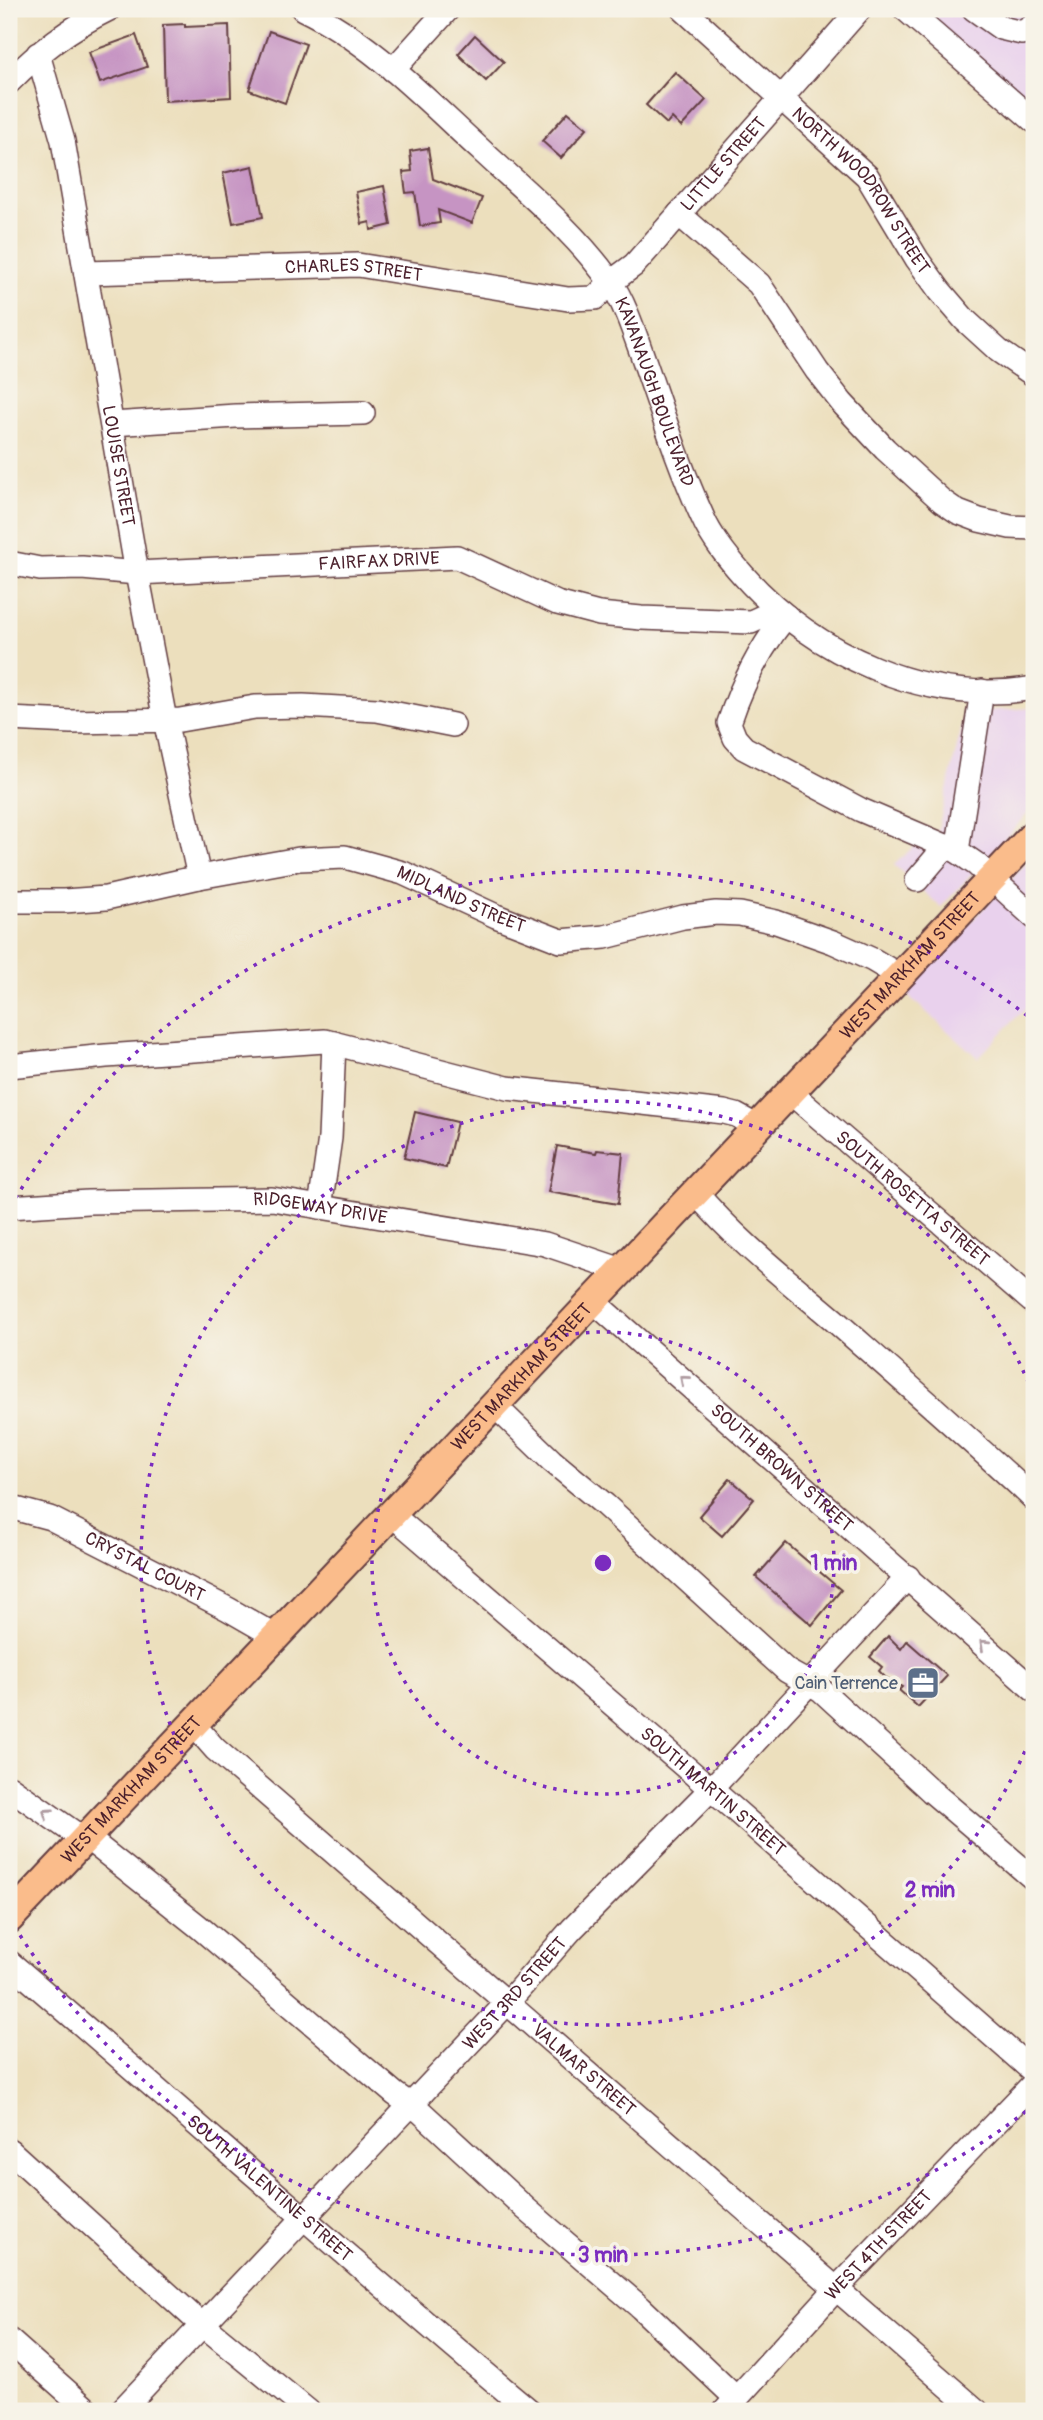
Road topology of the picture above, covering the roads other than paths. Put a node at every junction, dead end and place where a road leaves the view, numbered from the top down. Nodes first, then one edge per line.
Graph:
1 (110, 9) edge
2 (303, 9) edge
3 (448, 9) edge
4 (683, 9) edge
5 (860, 9) edge
6 (905, 9) edge
7 (974, 9) edge
8 (75, 17) edge
9 (1030, 32) edge
10 (38, 54) junction
11 (393, 70) junction
12 (9, 82) edge
13 (781, 98) junction
14 (1034, 121) edge
15 (679, 214) junction
16 (86, 273) junction
17 (611, 282) junction
18 (1034, 375) edge
19 (363, 413) dead end
20 (112, 424) junction
21 (1034, 528) edge
22 (9, 563) edge
23 (137, 573) junction
24 (782, 613) junction
25 (1034, 688) edge
26 (982, 691) junction
27 (9, 719) edge
28 (165, 720) junction
29 (453, 725) dead end
30 (1034, 834) edge
31 (951, 849) junction
32 (200, 877) junction
33 (992, 878) junction
34 (917, 880) dead end
35 (9, 901) edge
36 (1034, 917) edge
37 (901, 976) junction
38 (334, 1042) junction
39 (9, 1066) edge
40 (791, 1093) junction
41 (758, 1128) junction
42 (695, 1193) junction
43 (9, 1206) edge
44 (320, 1207) junction
45 (622, 1270) junction
46 (593, 1301) junction
47 (1034, 1303) edge
48 (494, 1405) junction
49 (1034, 1499) edge
50 (9, 1507) edge
51 (391, 1514) junction
52 (908, 1577) junction
53 (275, 1636) junction
54 (808, 1684) junction
55 (1034, 1689) edge
56 (192, 1724) junction
57 (9, 1787) edge
58 (711, 1789) junction
59 (86, 1837) junction
60 (1034, 1880) edge
61 (9, 1919) edge
62 (9, 1962) edge
63 (508, 2002) junction
64 (1034, 2072) edge
65 (1034, 2083) edge
66 (410, 2104) junction
67 (9, 2150) edge
68 (304, 2218) junction
69 (836, 2288) junction
70 (204, 2324) junction
71 (9, 2340) edge
72 (731, 2405) edge
73 (89, 2411) edge
74 (121, 2411) edge
75 (309, 2411) edge
76 (530, 2411) edge
77 (977, 2411) edge

1 - 8 street
2 - 11 street, KAVANAUGH BOULEVARD
3 - 11 street
4 - 13 street, NORTH WOODROW STREET
5 - 13 street, LITTLE STREET
6 - 14 street
7 - 9 street
8 - 10 street
10 - 12 street
10 - 16 street, LOUISE STREET
11 - 17 street, KAVANAUGH BOULEVARD
13 - 15 street, LITTLE STREET
13 - 18 street, NORTH WOODROW STREET
15 - 17 street, LITTLE STREET
15 - 21 street
16 - 17 street, CHARLES STREET
16 - 20 street, LOUISE STREET
17 - 24 street, KAVANAUGH BOULEVARD
19 - 20 street
20 - 23 street, LOUISE STREET
22 - 23 street, FAIRFAX DRIVE
23 - 24 street, FAIRFAX DRIVE
23 - 28 street, LOUISE STREET
24 - 26 street, KAVANAUGH BOULEVARD
24 - 31 street
25 - 26 street, KAVANAUGH BOULEVARD
26 - 31 street
27 - 28 street
28 - 29 street
28 - 32 street, LOUISE STREET
30 - 33 main road, WEST MARKHAM STREET
31 - 33 street
31 - 34 street
32 - 35 street, MIDLAND STREET
32 - 37 street, MIDLAND STREET
33 - 36 street
33 - 37 main road, WEST MARKHAM STREET
37 - 40 main road, WEST MARKHAM STREET
38 - 39 street
38 - 41 street
38 - 44 street
40 - 41 main road, WEST MARKHAM STREET
40 - 47 street, SOUTH ROSETTA STREET
41 - 42 main road, WEST MARKHAM STREET
42 - 45 main road, WEST MARKHAM STREET
42 - 49 street
43 - 44 street, RIDGEWAY DRIVE
44 - 45 street, RIDGEWAY DRIVE
45 - 46 main road, WEST MARKHAM STREET
46 - 48 main road, WEST MARKHAM STREET
52 -> 46 street, SOUTH BROWN STREET
48 - 51 main road, WEST MARKHAM STREET
48 - 54 street
50 - 53 street, CRYSTAL COURT
51 - 53 main road, WEST MARKHAM STREET
51 - 58 street, SOUTH MARTIN STREET
52 - 54 street, WEST 3RD STREET
55 -> 52 street, SOUTH BROWN STREET
53 - 56 main road, WEST MARKHAM STREET
54 - 58 street, WEST 3RD STREET
54 - 60 street
56 - 59 main road, WEST MARKHAM STREET
56 - 63 street, VALMAR STREET
59 -> 57 street
58 - 63 street, WEST 3RD STREET
58 - 64 street, SOUTH MARTIN STREET
59 - 61 main road, WEST MARKHAM STREET
59 - 66 street
62 - 68 street, SOUTH VALENTINE STREET
63 - 66 street, WEST 3RD STREET
63 - 69 street, VALMAR STREET
65 - 69 street, WEST 4TH STREET
66 - 68 street, WEST 3RD STREET
66 - 72 street
67 - 70 street
68 - 70 street, WEST 3RD STREET
68 - 76 street, SOUTH VALENTINE STREET
69 - 72 street, WEST 4TH STREET
69 - 77 street, VALMAR STREET
70 - 74 street, WEST 3RD STREET
70 - 75 street
71 - 73 street

